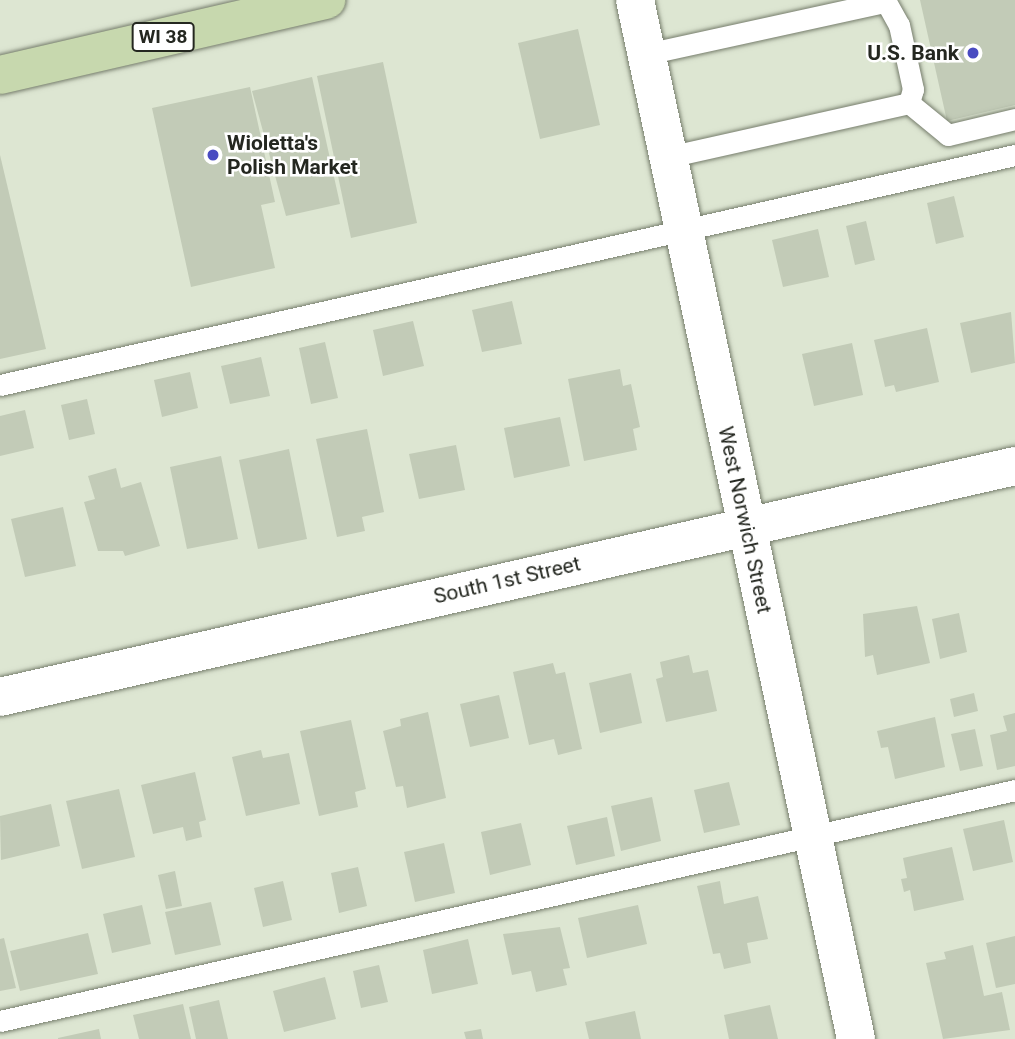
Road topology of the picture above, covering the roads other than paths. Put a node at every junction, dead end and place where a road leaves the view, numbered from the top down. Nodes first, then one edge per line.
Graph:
1 (326, 0) edge
2 (635, 0) edge
3 (885, 1) edge
4 (646, 54) junction
5 (0, 75) edge
6 (909, 103) junction
7 (1015, 119) edge
8 (1015, 155) edge
9 (668, 157) junction
10 (684, 230) junction
11 (0, 385) edge
12 (1015, 466) edge
13 (746, 524) junction
14 (0, 697) edge
15 (1015, 790) edge
16 (813, 835) junction
17 (0, 1020) edge
18 (856, 1039) edge

1 - 5 main road, WI 38
2 - 4 street, West Norwich Street
3 - 4 lane
3 - 6 lane
4 - 9 street, West Norwich Street
6 - 7 lane
6 - 9 lane
8 - 10 lane
9 - 10 street, West Norwich Street
10 - 11 lane
10 - 13 street, West Norwich Street
12 - 13 street, South 1st Street
13 - 14 street, South 1st Street
13 - 16 street, West Norwich Street
15 - 16 lane
16 - 17 lane
16 - 18 street, West Norwich Street

